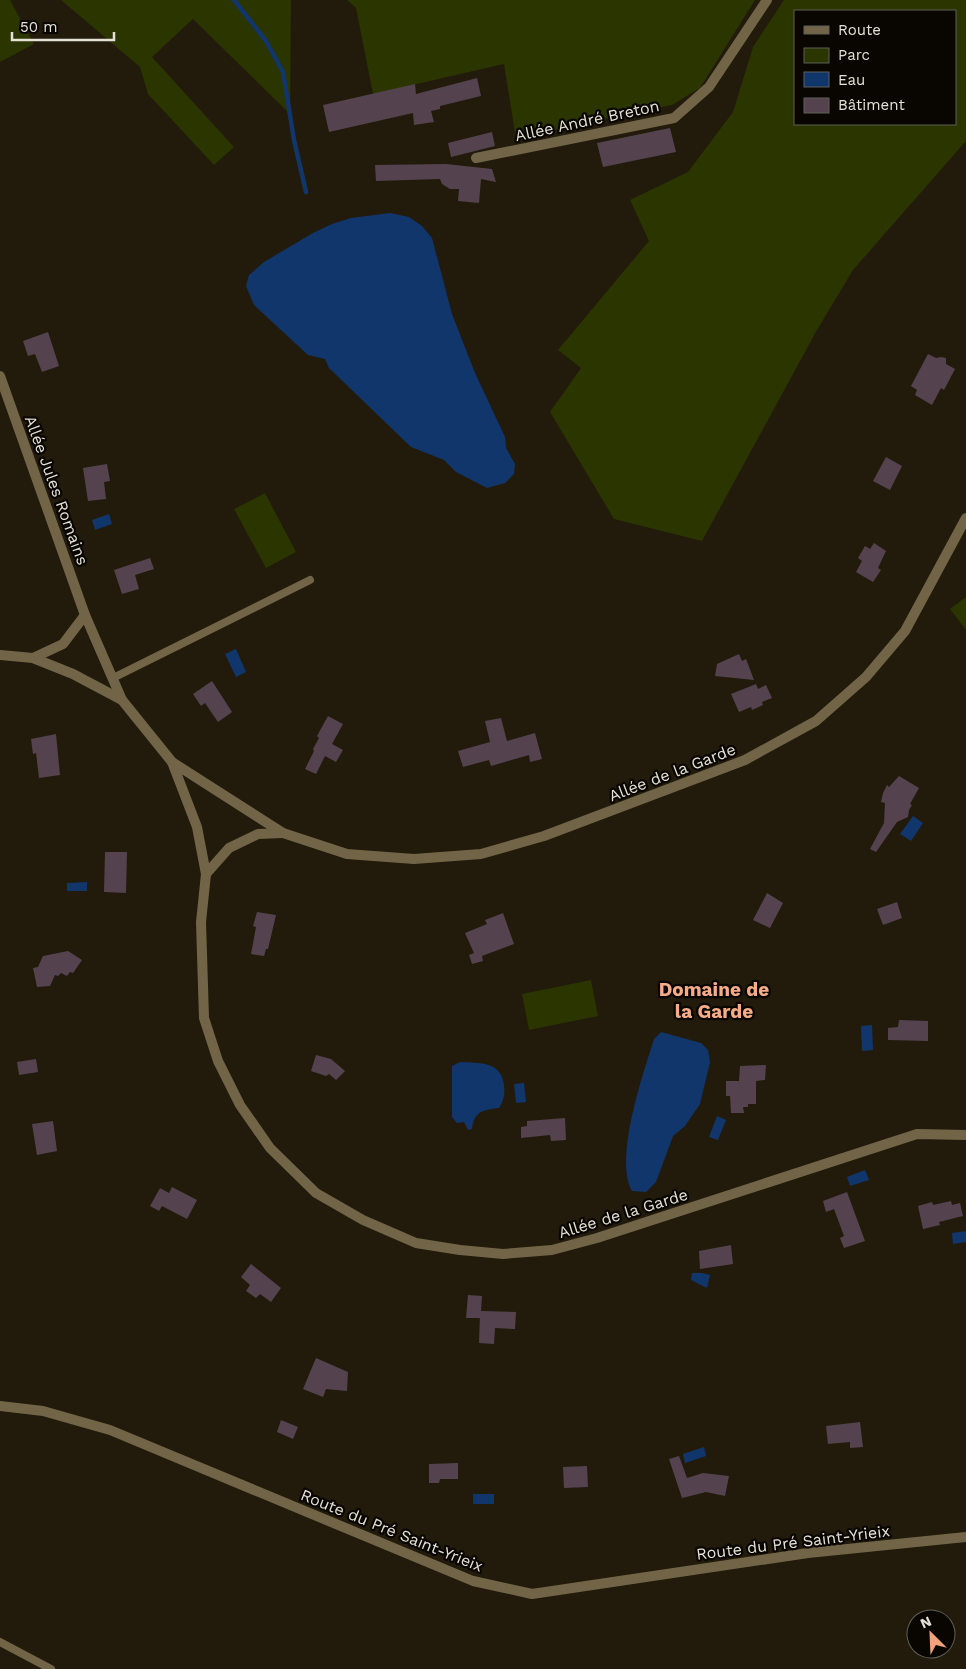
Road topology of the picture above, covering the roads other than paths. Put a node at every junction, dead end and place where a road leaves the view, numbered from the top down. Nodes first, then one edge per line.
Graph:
1 (767, 0) edge
2 (476, 158) dead end
3 (0, 376) edge
4 (966, 518) edge
5 (310, 580) dead end
6 (85, 615) junction
7 (0, 655) edge
8 (33, 658) junction
9 (113, 678) junction
10 (122, 700) junction
11 (172, 762) junction
12 (284, 833) junction
13 (206, 874) junction
14 (966, 1135) edge
15 (0, 1406) edge
16 (966, 1537) edge
17 (0, 1642) edge
18 (51, 1669) edge

1 - 2 street, Allée André Breton
3 - 6 street, Allée Jules Romains
4 - 12 street, Allée de la Garde
5 - 9 lane
6 - 8 street
6 - 9 street, Allée Jules Romains
7 - 8 street, Allée de la Garde
8 - 10 street, Allée de la Garde
9 - 10 street, Allée Jules Romains
10 - 11 street, Allée de la Garde
11 - 12 street, Allée de la Garde
11 - 13 street, Allée de la Garde
12 - 13 street, Allée de la Garde
13 - 14 street, Allée de la Garde
15 - 16 street, Route du Pré Saint-Yrieix
17 - 18 lane

